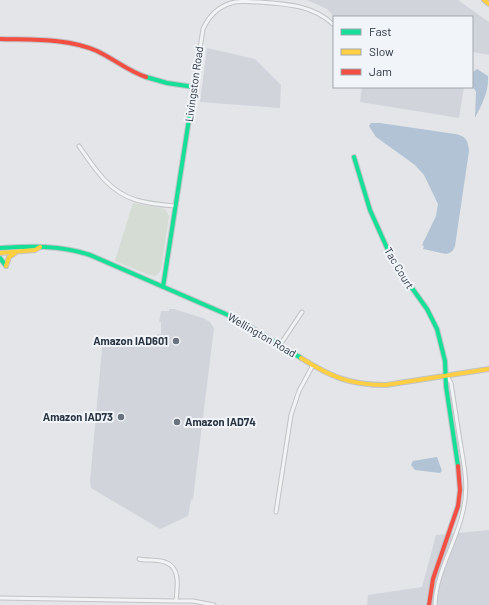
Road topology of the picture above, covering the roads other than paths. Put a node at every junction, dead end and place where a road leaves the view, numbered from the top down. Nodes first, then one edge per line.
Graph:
1 (484, 0) edge
2 (489, 4) edge
3 (333, 24) edge
4 (0, 39) edge
5 (194, 87) junction
6 (79, 146) dead end
7 (354, 158) dead end
8 (176, 206) junction
9 (40, 247) junction
10 (0, 248) edge
11 (18, 252) junction
12 (0, 253) edge
13 (0, 258) edge
14 (163, 286) junction
15 (302, 312) dead end
16 (280, 345) junction
17 (313, 366) junction
18 (489, 369) edge
19 (446, 376) junction
20 (276, 512) dead end
21 (139, 559) dead end
22 (0, 598) edge
23 (74, 599) junction
24 (176, 601) junction
25 (208, 604) edge
26 (74, 605) edge
27 (214, 605) edge
28 (429, 605) edge
29 (435, 605) edge

1 - 2 main road
3 - 5 street, Livingston Road
4 - 5 main road
5 - 8 main road, Livingston Road
6 - 8 street
7 - 19 main road, Tac Court
8 - 14 main road, Livingston Road
9 - 10 main road, Wellington Road
9 - 11 main road, Wellington Road
9 - 14 main road, Wellington Road
11 - 12 main road, Wellington Road
11 - 13 main road
14 - 16 main road, Wellington Road
15 - 16 street
16 - 17 main road, Wellington Road
17 - 19 main road, Wellington Road
17 - 20 street
18 - 19 main road, Wellington Road
19 - 28 main road, Tac Court
19 - 29 street
21 - 24 street
22 - 23 street
23 - 24 street
23 - 26 street
24 - 25 street
25 - 27 street

